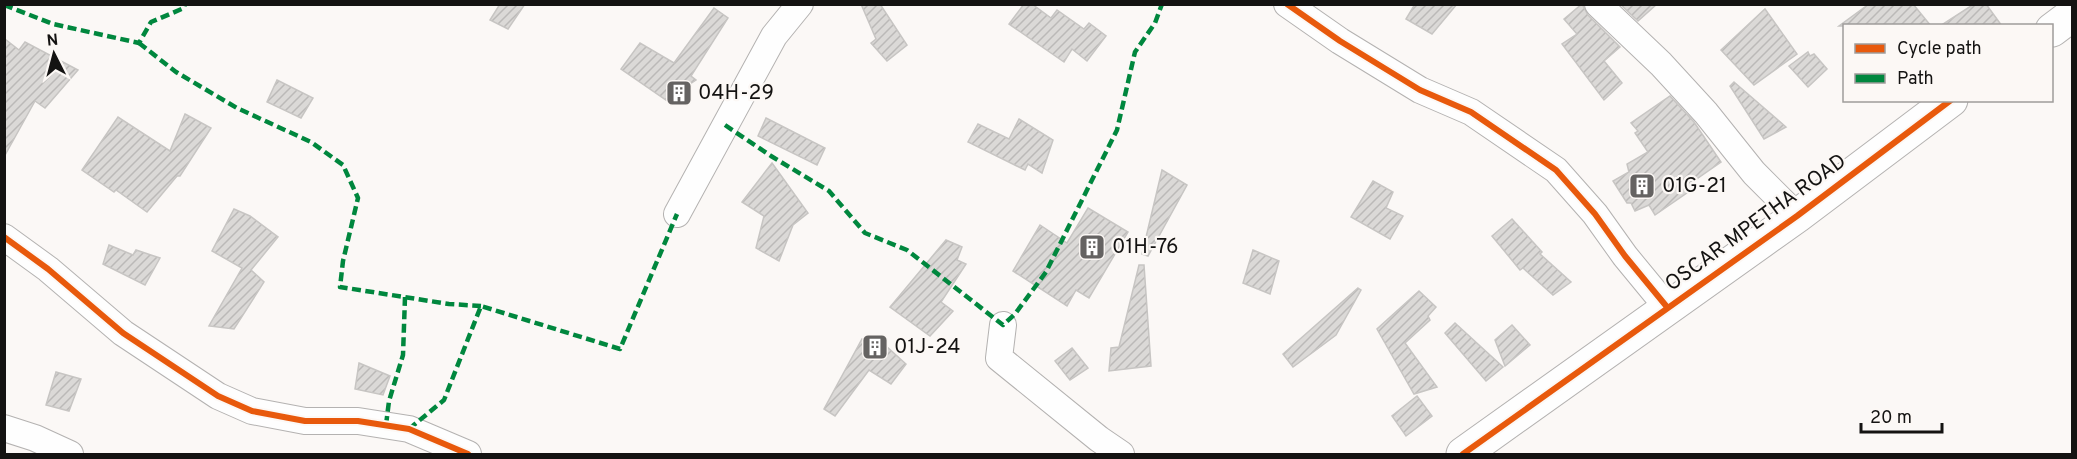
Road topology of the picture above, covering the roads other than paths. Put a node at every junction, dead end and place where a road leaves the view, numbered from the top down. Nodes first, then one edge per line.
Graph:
1 (800, 4) edge
2 (1287, 4) edge
3 (1598, 4) edge
4 (2073, 15) edge
5 (2053, 29) edge
6 (1948, 102) edge
7 (677, 214) dead end
8 (1797, 216) junction
9 (4, 237) edge
10 (1666, 307) junction
11 (1003, 325) dead end
12 (4, 428) edge
13 (70, 454) edge
14 (468, 454) edge
15 (1121, 454) edge
16 (1462, 454) edge

1 - 7 street
2 - 10 street
3 - 8 street
4 - 5 street
6 - 8 street, OSCAR MPETHA ROAD
8 - 10 street, OSCAR MPETHA ROAD
9 - 14 street
10 - 16 street, OSCAR MPETHA ROAD
11 - 15 street
12 - 13 street

